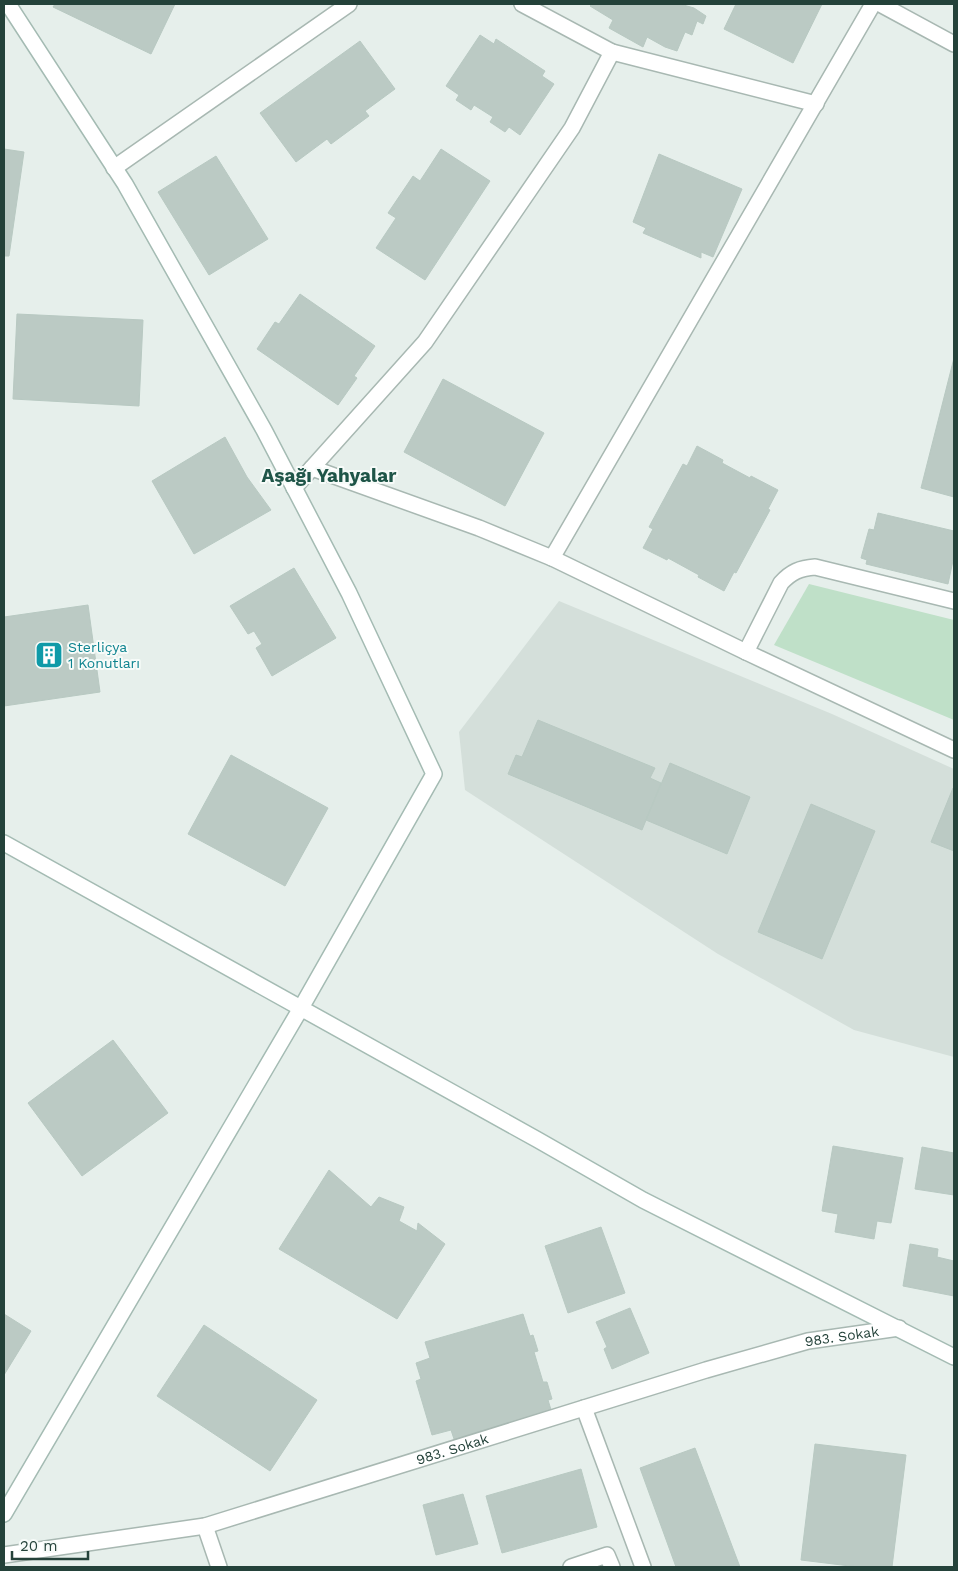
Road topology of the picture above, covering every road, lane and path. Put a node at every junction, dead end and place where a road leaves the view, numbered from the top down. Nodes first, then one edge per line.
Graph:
1 (8, 4) edge
2 (349, 4) edge
3 (522, 4) edge
4 (873, 4) edge
5 (880, 4) edge
6 (954, 44) edge
7 (612, 52) junction
8 (816, 104) junction
9 (114, 168) junction
10 (312, 468) junction
11 (294, 488) junction
12 (552, 558) junction
13 (954, 601) edge
14 (746, 652) junction
15 (954, 750) edge
16 (4, 842) edge
17 (301, 1008) junction
18 (899, 1328) junction
19 (954, 1357) edge
20 (584, 1408) junction
21 (4, 1514) edge
22 (205, 1526) junction
23 (4, 1555) edge
24 (219, 1567) edge
25 (571, 1567) edge
26 (612, 1567) edge
27 (643, 1567) edge

1 - 9 street
2 - 9 street
3 - 7 street
4 - 8 street
5 - 6 street
7 - 8 street
7 - 10 street
8 - 12 street
9 - 11 street
10 - 11 street
10 - 12 street
11 - 17 street
12 - 14 street
13 - 14 street
14 - 15 street
16 - 17 street
17 - 18 street
17 - 21 street
18 - 19 street
18 - 20 street, 983. Sokak
20 - 22 street, 983. Sokak
20 - 27 street
22 - 23 street, 983. Sokak
22 - 24 street
25 - 26 street

